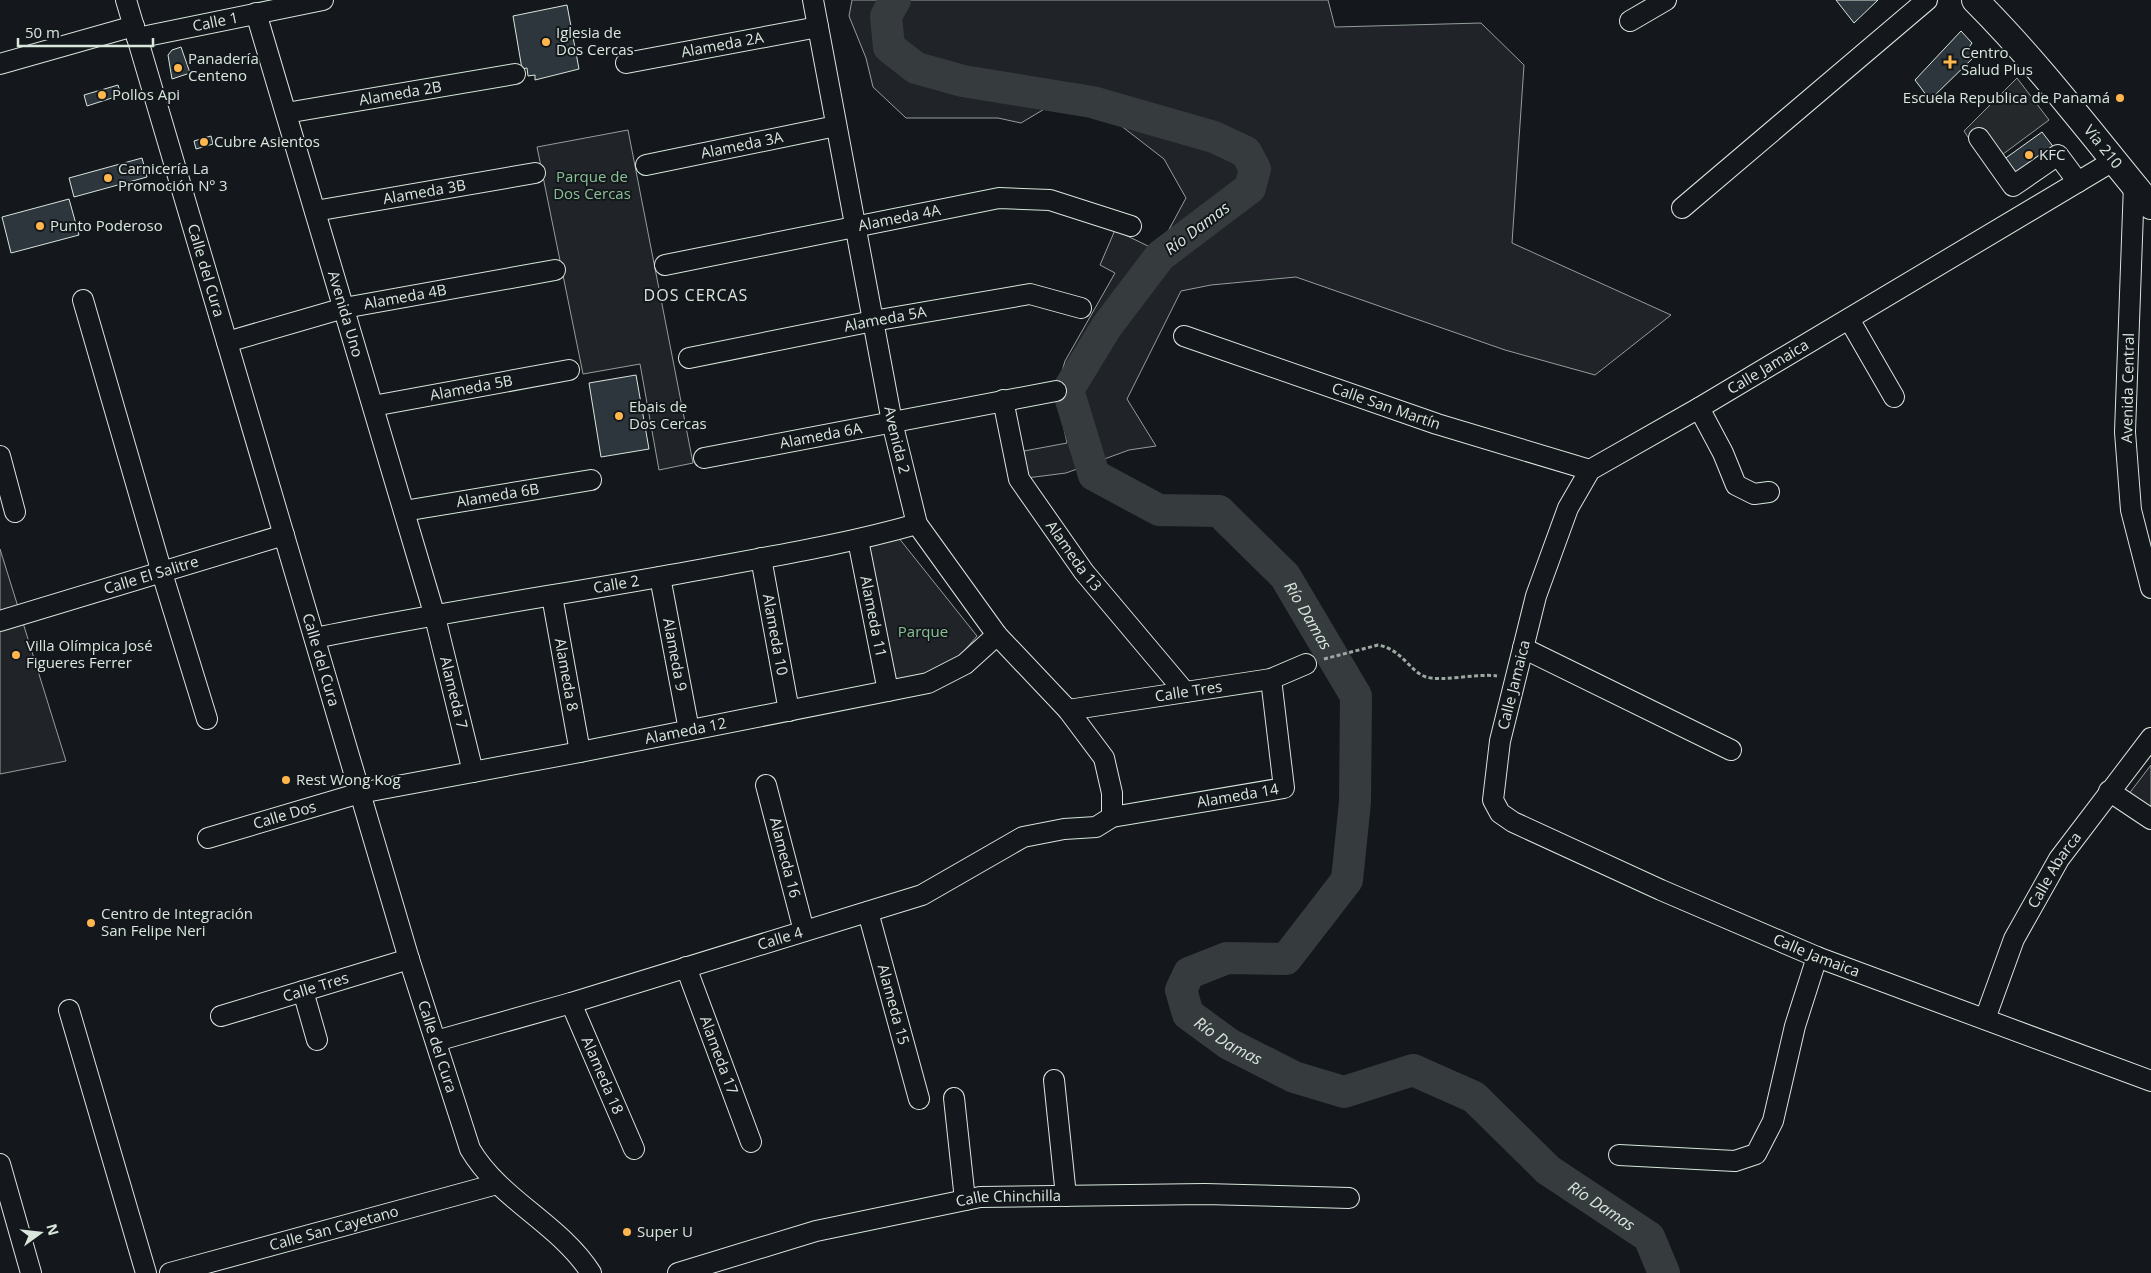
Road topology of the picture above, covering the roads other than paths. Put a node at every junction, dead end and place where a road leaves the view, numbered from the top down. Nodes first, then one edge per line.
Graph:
1 (126, 0) edge
2 (323, 0) edge
3 (813, 0) edge
4 (1666, 0) edge
5 (1927, 0) edge
6 (1975, 0) edge
7 (256, 13) junction
8 (1630, 21) dead end
9 (818, 26) junction
10 (136, 32) junction
11 (626, 63) dead end
12 (0, 64) edge
13 (516, 74) dead end
14 (286, 114) junction
15 (836, 126) junction
16 (1979, 138) dead end
17 (2114, 160) junction
18 (646, 166) dead end
19 (535, 173) dead end
20 (2078, 182) junction
21 (2134, 184) junction
22 (2151, 206) edge
23 (1682, 208) dead end
24 (315, 211) junction
25 (854, 226) junction
26 (1131, 226) dead end
27 (665, 265) dead end
28 (555, 270) dead end
29 (83, 300) dead end
30 (344, 308) junction
31 (1081, 308) dead end
32 (1849, 319) junction
33 (873, 321) junction
34 (1184, 336) dead end
35 (227, 342) junction
36 (689, 358) dead end
37 (569, 370) dead end
38 (1056, 391) dead end
39 (1894, 397) dead end
40 (1003, 400) junction
41 (373, 406) junction
42 (1699, 408) junction
43 (892, 422) junction
44 (0, 456) edge
45 (704, 458) dead end
46 (1590, 470) junction
47 (591, 480) dead end
48 (1769, 492) dead end
49 (404, 511) junction
50 (15, 512) dead end
51 (917, 524) junction
52 (284, 536) junction
53 (858, 540) junction
54 (761, 558) junction
55 (162, 573) junction
56 (660, 577) junction
57 (2151, 588) edge
58 (552, 596) junction
59 (434, 614) junction
60 (9, 619) edge
61 (997, 635) junction
62 (314, 638) junction
63 (1523, 648) junction
64 (1306, 664) road end
65 (1271, 679) junction
66 (888, 691) junction
67 (1185, 692) junction
68 (1068, 710) junction
69 (789, 711) junction
70 (207, 719) dead end
71 (689, 730) junction
72 (2151, 738) edge
73 (1731, 750) dead end
74 (580, 752) junction
75 (473, 772) junction
76 (766, 785) dead end
77 (2109, 791) junction
78 (360, 792) junction
79 (1112, 817) junction
80 (2151, 819) edge
81 (208, 838) dead end
82 (868, 912) junction
83 (804, 931) junction
84 (1817, 957) junction
85 (409, 959) junction
86 (686, 967) junction
87 (303, 991) junction
88 (571, 1002) junction
89 (69, 1010) dead end
90 (221, 1016) dead end
91 (1985, 1018) junction
92 (317, 1040) dead end
93 (436, 1041) junction
94 (1054, 1080) dead end
95 (2151, 1081) edge
96 (954, 1098) dead end
97 (919, 1099) dead end
98 (751, 1142) dead end
99 (634, 1149) dead end
100 (1619, 1155) dead end
101 (0, 1164) edge
102 (497, 1184) junction
103 (1066, 1196) junction
104 (1349, 1198) dead end
105 (965, 1200) junction
106 (30, 1273) edge
107 (146, 1273) edge
108 (170, 1273) edge
109 (591, 1273) edge
110 (678, 1273) edge

1 - 10 street, Calle del Cura
2 - 7 street, Calle 1
3 - 9 street, Avenida 2
4 - 8 street
5 - 23 street
6 - 17 main road, Vía 210
7 - 10 street, Calle 1
7 - 14 street, Avenida Uno
9 - 11 street, Alameda 2A
9 - 15 street, Avenida 2
10 - 12 street, Calle 1
10 - 35 street, Calle del Cura
13 - 14 street, Alameda 2B
14 - 24 street, Avenida Uno
15 - 18 street, Alameda 3A
15 - 25 street, Avenida 2
16 - 20 street
17 - 20 street, Calle Jamaica
17 - 21 main road, Vía 210
19 - 24 street, Alameda 3B
20 - 32 street, Calle Jamaica
21 - 22 main road, Vía 210
21 - 57 street, Avenida Central
24 - 30 street, Avenida Uno
25 - 26 street, Alameda 4A
25 - 27 street, Alameda 4A
25 - 33 street, Avenida 2
28 - 30 street, Alameda 4B
29 - 55 street
30 - 35 street, Alameda 4B
30 - 41 street, Avenida Uno
31 - 33 street, Alameda 5A
32 - 39 street
32 - 42 street, Calle Jamaica
33 - 36 street, Alameda 5A
33 - 43 street, Avenida 2
34 - 46 street, Calle San Martín
35 - 52 street, Calle del Cura
37 - 41 street, Alameda 5B
38 - 40 street, Alameda 6A
40 - 43 street, Alameda 6A
40 - 67 street, Alameda 13
41 - 49 street, Avenida Uno
42 - 46 street, Calle Jamaica
42 - 48 street
43 - 45 street, Alameda 6A
43 - 51 street, Avenida 2
44 - 50 street
46 - 63 street, Calle Jamaica
47 - 49 street, Alameda 6B
49 - 59 street, Avenida Uno
51 - 53 street, Calle 2
51 - 61 street, Avenida 2
52 - 55 street, Calle El Salitre
52 - 62 street, Calle del Cura
53 - 54 street, Calle 2
53 - 66 street, Alameda 11
54 - 56 street, Calle 2
54 - 69 street, Alameda 10
55 - 60 street, Calle El Salitre
55 - 70 street
56 - 58 street, Calle 2
56 - 71 street, Alameda 9
58 - 59 street, Calle 2
58 - 74 street, Alameda 8
59 - 62 street, Calle 2
59 - 75 street, Alameda 7
61 - 66 street, Alameda 12
61 - 68 street, Avenida 2
62 - 78 street, Calle del Cura
63 - 73 street
63 - 84 street, Calle Jamaica
64 - 65 street, Calle Tres
65 - 67 street, Calle Tres
65 - 79 street, Alameda 14
66 - 69 street, Alameda 12
67 - 68 street, Calle Tres
68 - 79 street, Avenida 2
69 - 71 street, Alameda 12
71 - 74 street, Alameda 12
72 - 77 street, Calle Abarca
74 - 75 street, Alameda 12
75 - 78 street, Alameda 12
76 - 83 street, Alameda 16
77 - 80 street
77 - 91 street, Calle Abarca
78 - 81 street, Calle Dos
78 - 85 street, Calle del Cura
79 - 82 street, Calle 4
82 - 83 street, Calle 4
82 - 97 street, Alameda 15
83 - 86 street, Calle 4
84 - 91 street, Calle Jamaica
84 - 100 street
85 - 87 street, Calle Tres
85 - 93 street, Calle del Cura
86 - 88 street, Calle 4
86 - 98 street, Alameda 17
87 - 90 street, Calle Tres
87 - 92 street
88 - 93 street, Calle 4
88 - 99 street, Alameda 18
89 - 107 street
91 - 95 street, Calle Jamaica
93 - 102 street, Calle del Cura
94 - 103 street
96 - 105 street
101 - 106 street
102 - 108 street, Calle San Cayetano
102 - 109 street, Calle del Cura
103 - 104 street, Calle Chinchilla
103 - 105 street, Calle Chinchilla
105 - 110 street, Calle Chinchilla

